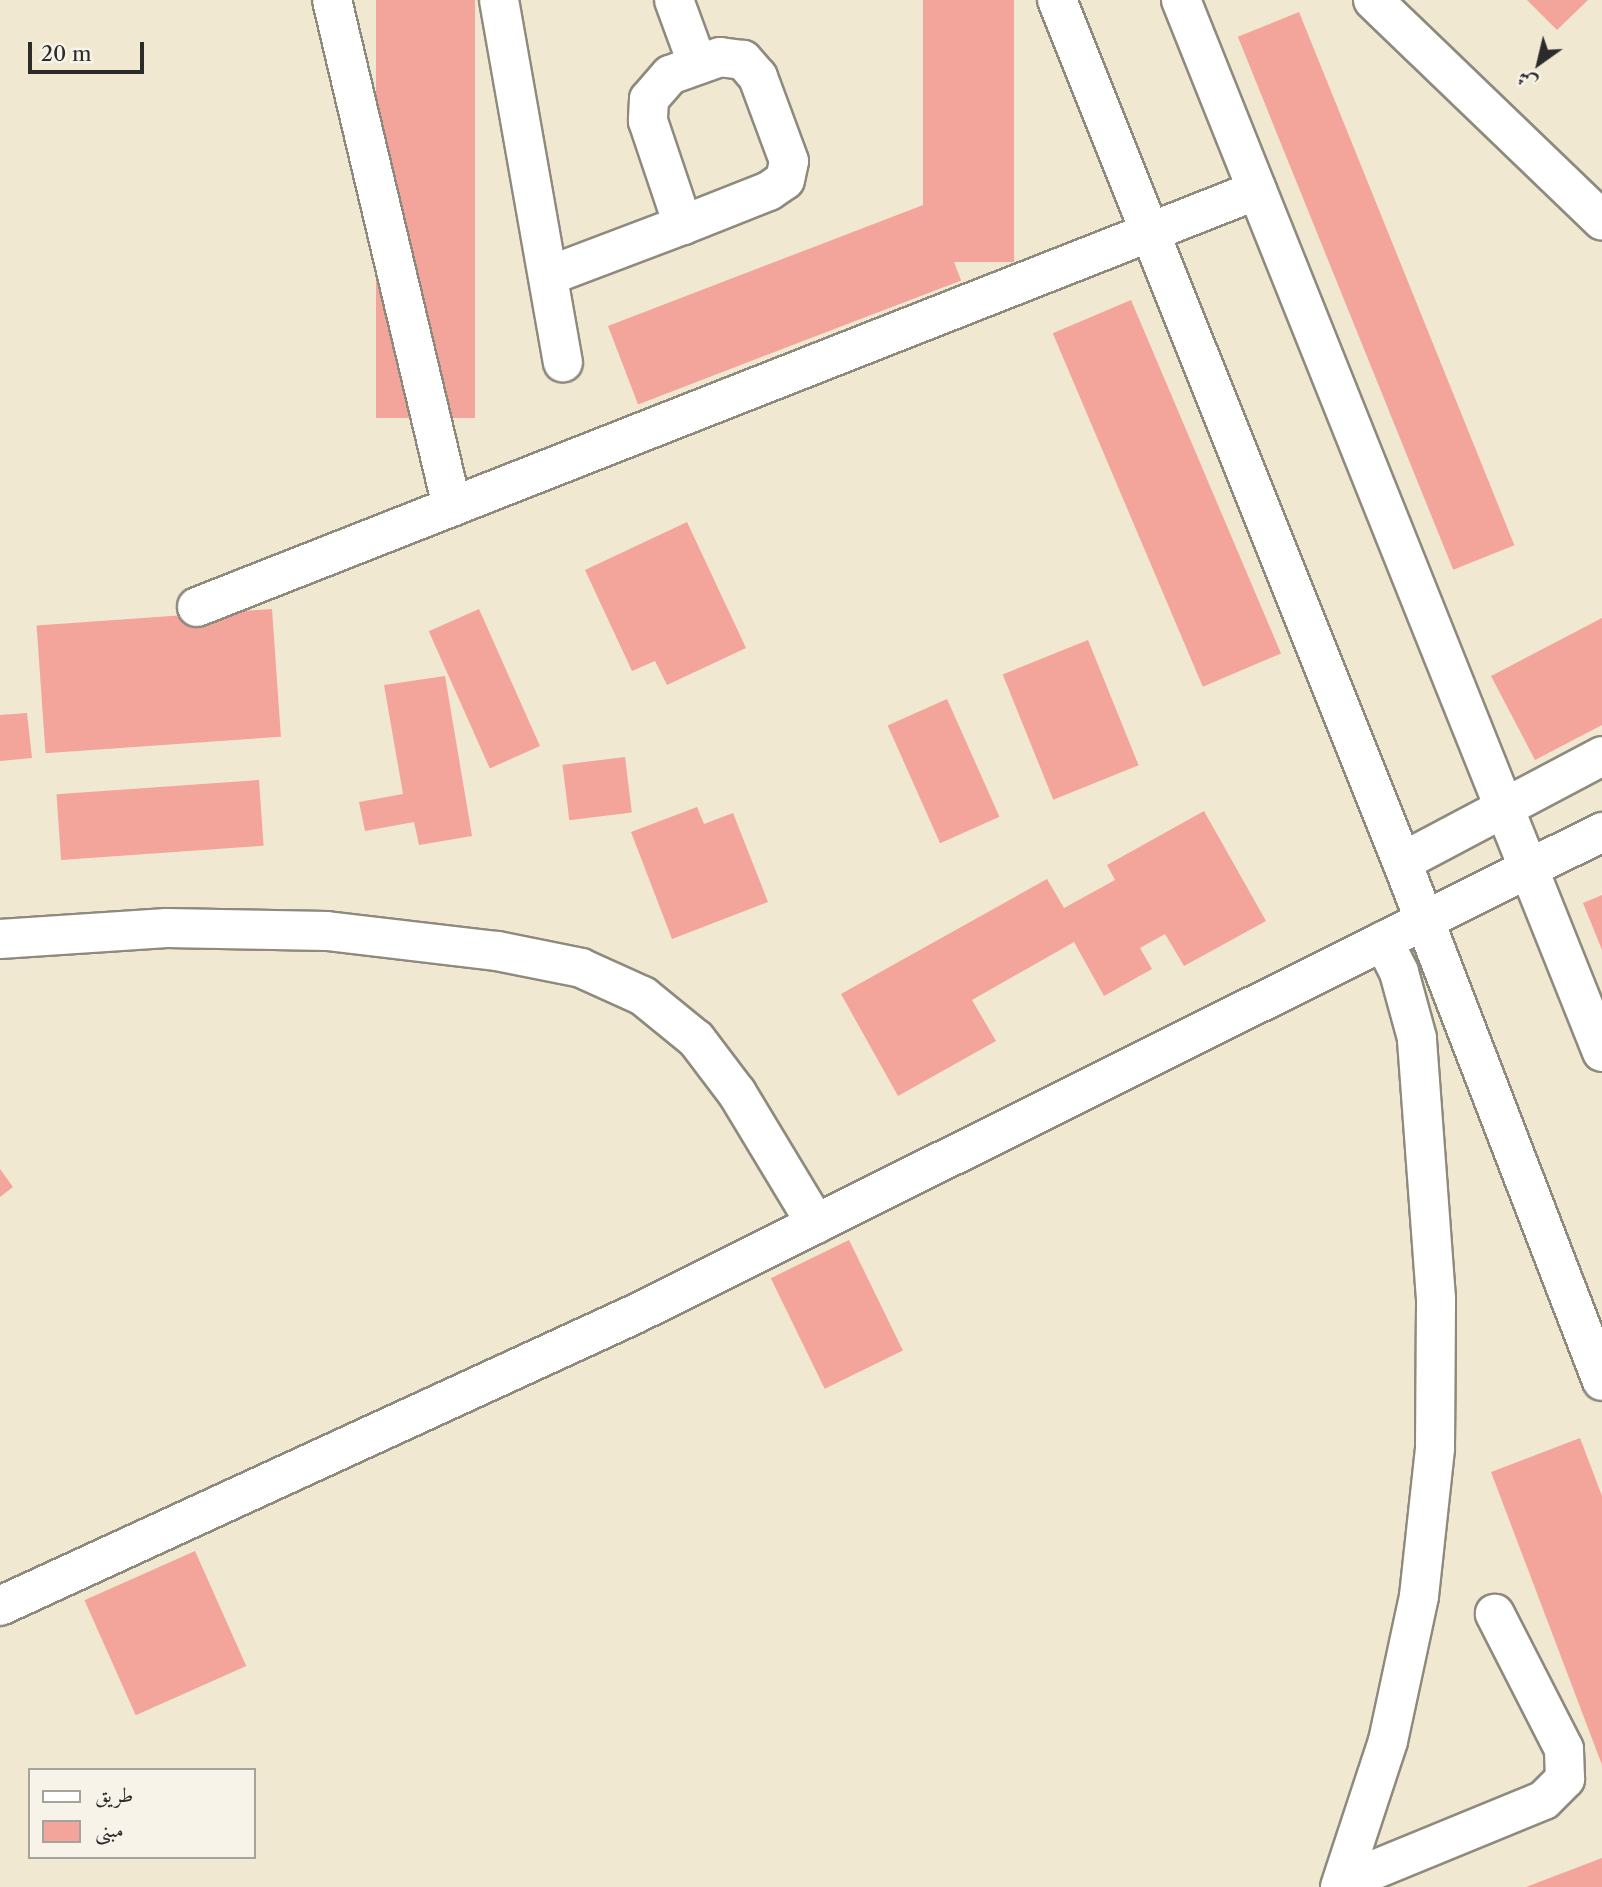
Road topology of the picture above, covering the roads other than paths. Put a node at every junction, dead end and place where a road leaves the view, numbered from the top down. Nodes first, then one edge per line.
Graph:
1 (332, 0) edge
2 (499, 0) edge
3 (674, 0) edge
4 (1057, 0) edge
5 (1181, 0) edge
6 (1374, 0) edge
7 (698, 63) junction
8 (1257, 190) junction
9 (1602, 220) edge
10 (683, 225) junction
11 (1149, 232) junction
12 (548, 276) junction
13 (563, 362) dead end
14 (452, 507) junction
15 (197, 607) dead end
16 (1602, 756) edge
17 (1504, 809) junction
18 (1602, 832) edge
19 (1402, 862) junction
20 (1530, 869) junction
21 (1423, 920) junction
22 (0, 939) edge
23 (1383, 942) junction
24 (1602, 1052) edge
25 (816, 1224) junction
26 (1602, 1381) edge
27 (0, 1606) edge
28 (1495, 1614) dead end
29 (1341, 1885) edge

1 - 14 street
2 - 12 street
3 - 7 street
4 - 11 street
5 - 8 street
6 - 9 street
7 - 10 street
7 - 10 street
8 - 11 street
8 - 17 street
10 - 12 street
11 - 14 street
11 - 19 street
12 - 13 street
14 - 15 street
16 - 17 street
17 - 19 street
17 - 20 street
18 - 20 street
19 - 21 street
20 - 21 street
20 - 24 street
21 - 23 street
21 - 26 street
22 - 25 street
23 - 25 street
23 - 29 street
25 - 27 street
28 - 29 street

